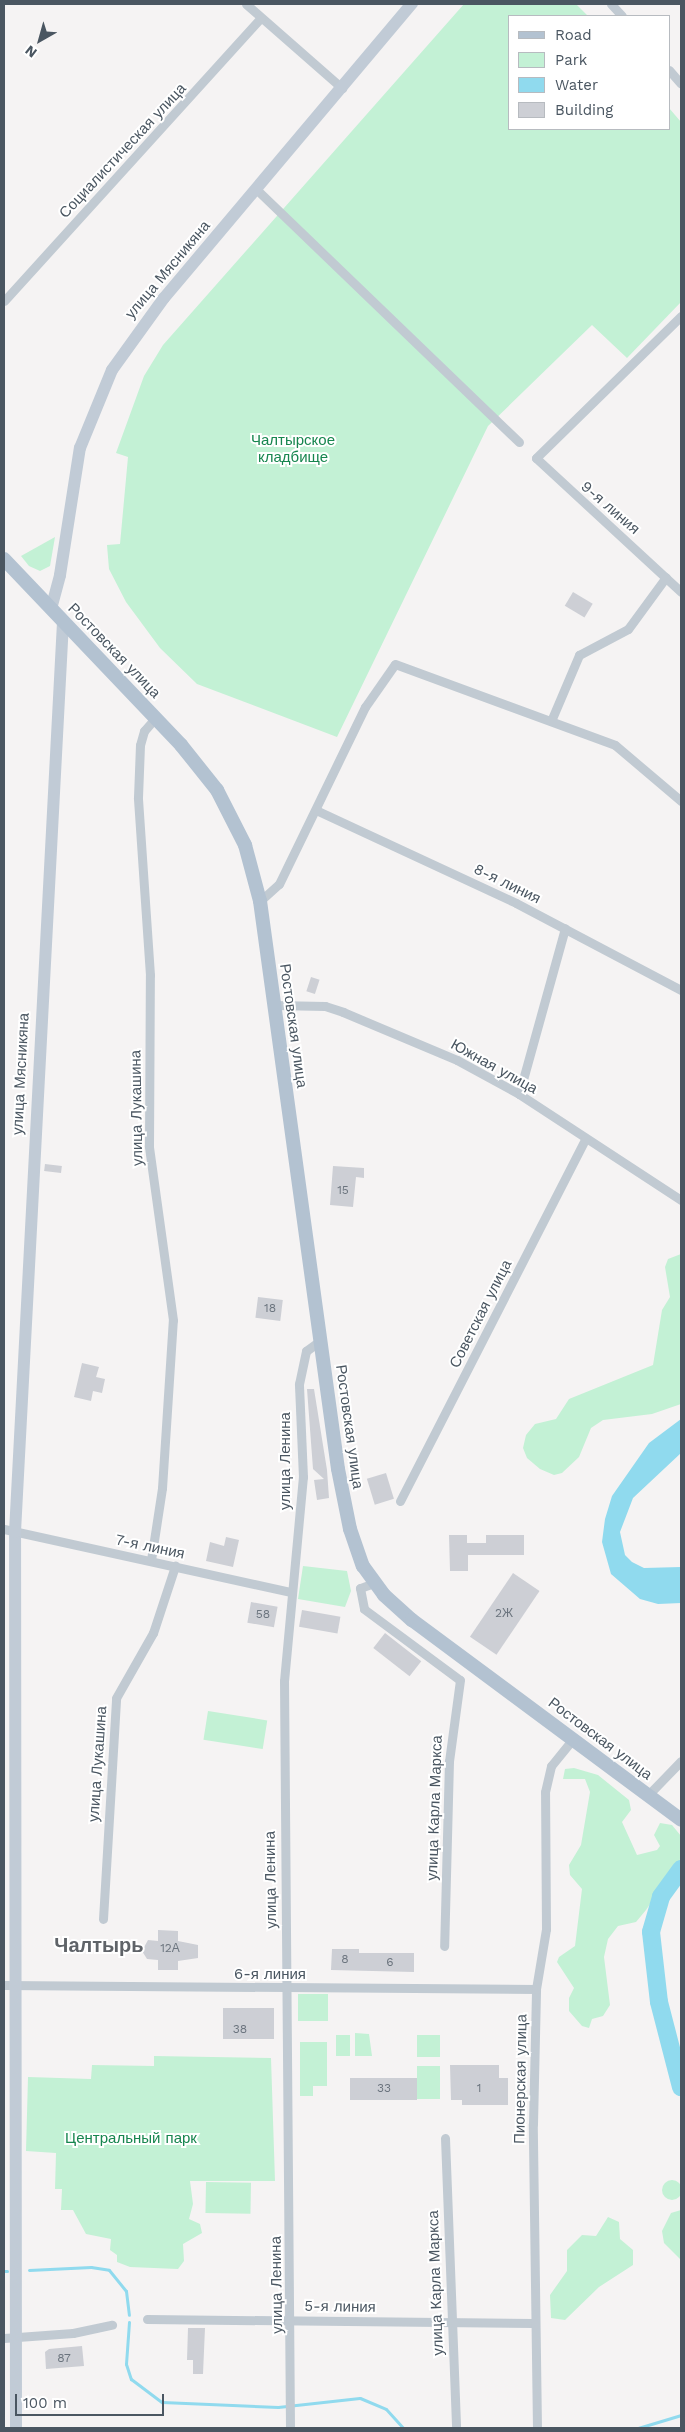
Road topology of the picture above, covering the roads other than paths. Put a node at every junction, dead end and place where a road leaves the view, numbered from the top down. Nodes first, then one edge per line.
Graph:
1 (246, 4) edge
2 (412, 4) edge
3 (611, 4) edge
4 (621, 15) edge
5 (261, 18) junction
6 (670, 71) edge
7 (681, 84) edge
8 (342, 88) junction
9 (256, 189) junction
10 (4, 301) edge
11 (681, 316) edge
12 (519, 442) dead end
13 (4, 559) edge
14 (666, 577) junction
15 (681, 592) edge
16 (51, 609) junction
17 (62, 621) junction
18 (156, 717) junction
19 (551, 721) junction
20 (681, 801) edge
21 (318, 811) junction
22 (260, 902) junction
23 (564, 928) junction
24 (681, 990) edge
25 (274, 1005) junction
26 (519, 1094) junction
27 (584, 1139) junction
28 (681, 1200) edge
29 (320, 1341) junction
30 (400, 1501) dead end
31 (10, 1530) edge
32 (151, 1560) junction
33 (175, 1566) junction
34 (374, 1583) junction
35 (290, 1592) junction
36 (572, 1740) junction
37 (681, 1761) edge
38 (648, 1795) junction
39 (681, 1820) edge
40 (103, 1919) dead end
41 (444, 1946) dead end
42 (9, 1986) edge
43 (286, 1989) junction
44 (536, 1989) junction
45 (445, 2138) dead end
46 (147, 2319) dead end
47 (292, 2320) junction
48 (450, 2322) junction
49 (533, 2323) junction
50 (112, 2325) dead end
51 (9, 2338) edge
52 (456, 2426) dead end
53 (290, 2427) edge
54 (16, 2428) edge
55 (537, 2428) edge

1 - 5 street
2 - 8 street, улица Мясникяна
3 - 4 street
5 - 8 street
5 - 10 street, Социалистическая улица
6 - 7 street
8 - 9 street, улица Мясникяна
9 - 12 street
9 - 16 street, улица Мясникяна
11 - 14 street, 9-я линия
13 - 16 main road, Ростовская улица
14 - 15 street, 9-я линия
14 - 19 street
16 - 17 main road, Ростовская улица
17 - 18 main road, Ростовская улица
17 - 31 street, улица Мясникяна
18 - 22 main road, Ростовская улица
18 - 32 street, улица Лукашина
19 - 20 street
19 - 21 street
21 - 22 street
21 - 23 street, 8-я линия
22 - 25 main road, Ростовская улица
23 - 24 street, 8-я линия
23 - 26 street
25 - 26 street, Южная улица
25 - 29 main road, Ростовская улица
26 - 27 street, Южная улица
27 - 28 street, Южная улица
27 - 30 street, Советская улица
29 - 34 main road, Ростовская улица
29 - 35 street, улица Ленина
31 - 32 street, 7-я линия
31 - 42 street, улица Мясникяна
32 - 33 street, 7-я линия
33 - 35 street, 7-я линия
33 - 40 street, улица Лукашина
34 - 36 main road, Ростовская улица
34 - 41 street, улица Карла Маркса
35 - 43 street, улица Ленина
36 - 38 main road, Ростовская улица
36 - 44 street, Пионерская улица
37 - 38 street
38 - 39 main road, Ростовская улица
42 - 43 street, 6-я линия
42 - 51 street, улица Мясникяна
43 - 44 street, 6-я линия
43 - 47 street, улица Ленина
44 - 49 street, Пионерская улица
45 - 48 street, улица Карла Маркса
46 - 47 street, 5-я линия
47 - 48 street, 5-я линия
47 - 53 street, улица Ленина
48 - 49 street, 5-я линия
48 - 52 street, улица Карла Маркса
49 - 55 street, Пионерская улица
50 - 51 street
51 - 54 street, улица Мясникяна

